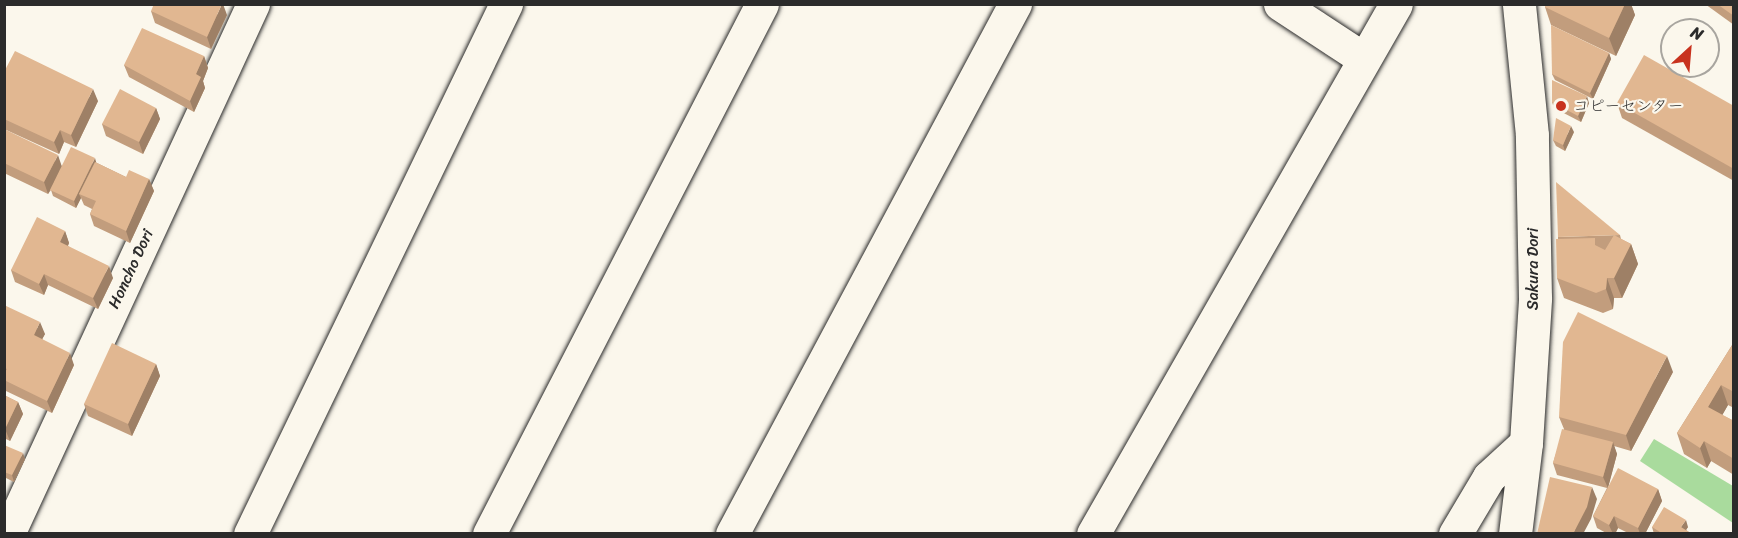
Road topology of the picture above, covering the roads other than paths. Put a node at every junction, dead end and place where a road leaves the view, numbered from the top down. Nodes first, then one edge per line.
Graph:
1 (253, 4) edge
2 (506, 4) edge
3 (762, 4) edge
4 (1015, 4) edge
5 (1280, 4) edge
6 (1396, 4) edge
7 (1519, 4) edge
8 (1364, 58) junction
9 (1526, 443) junction
10 (8, 534) edge
11 (250, 534) edge
12 (489, 534) edge
13 (732, 534) edge
14 (1094, 534) edge
15 (1455, 534) edge
16 (1515, 534) edge

1 - 10 street, Honcho Dori
2 - 11 street
3 - 12 street
4 - 13 street
5 - 8 street
6 - 8 street
7 - 9 street, Sakura Dori
8 - 14 street
9 - 15 street
9 - 16 street, Sakura Dori

